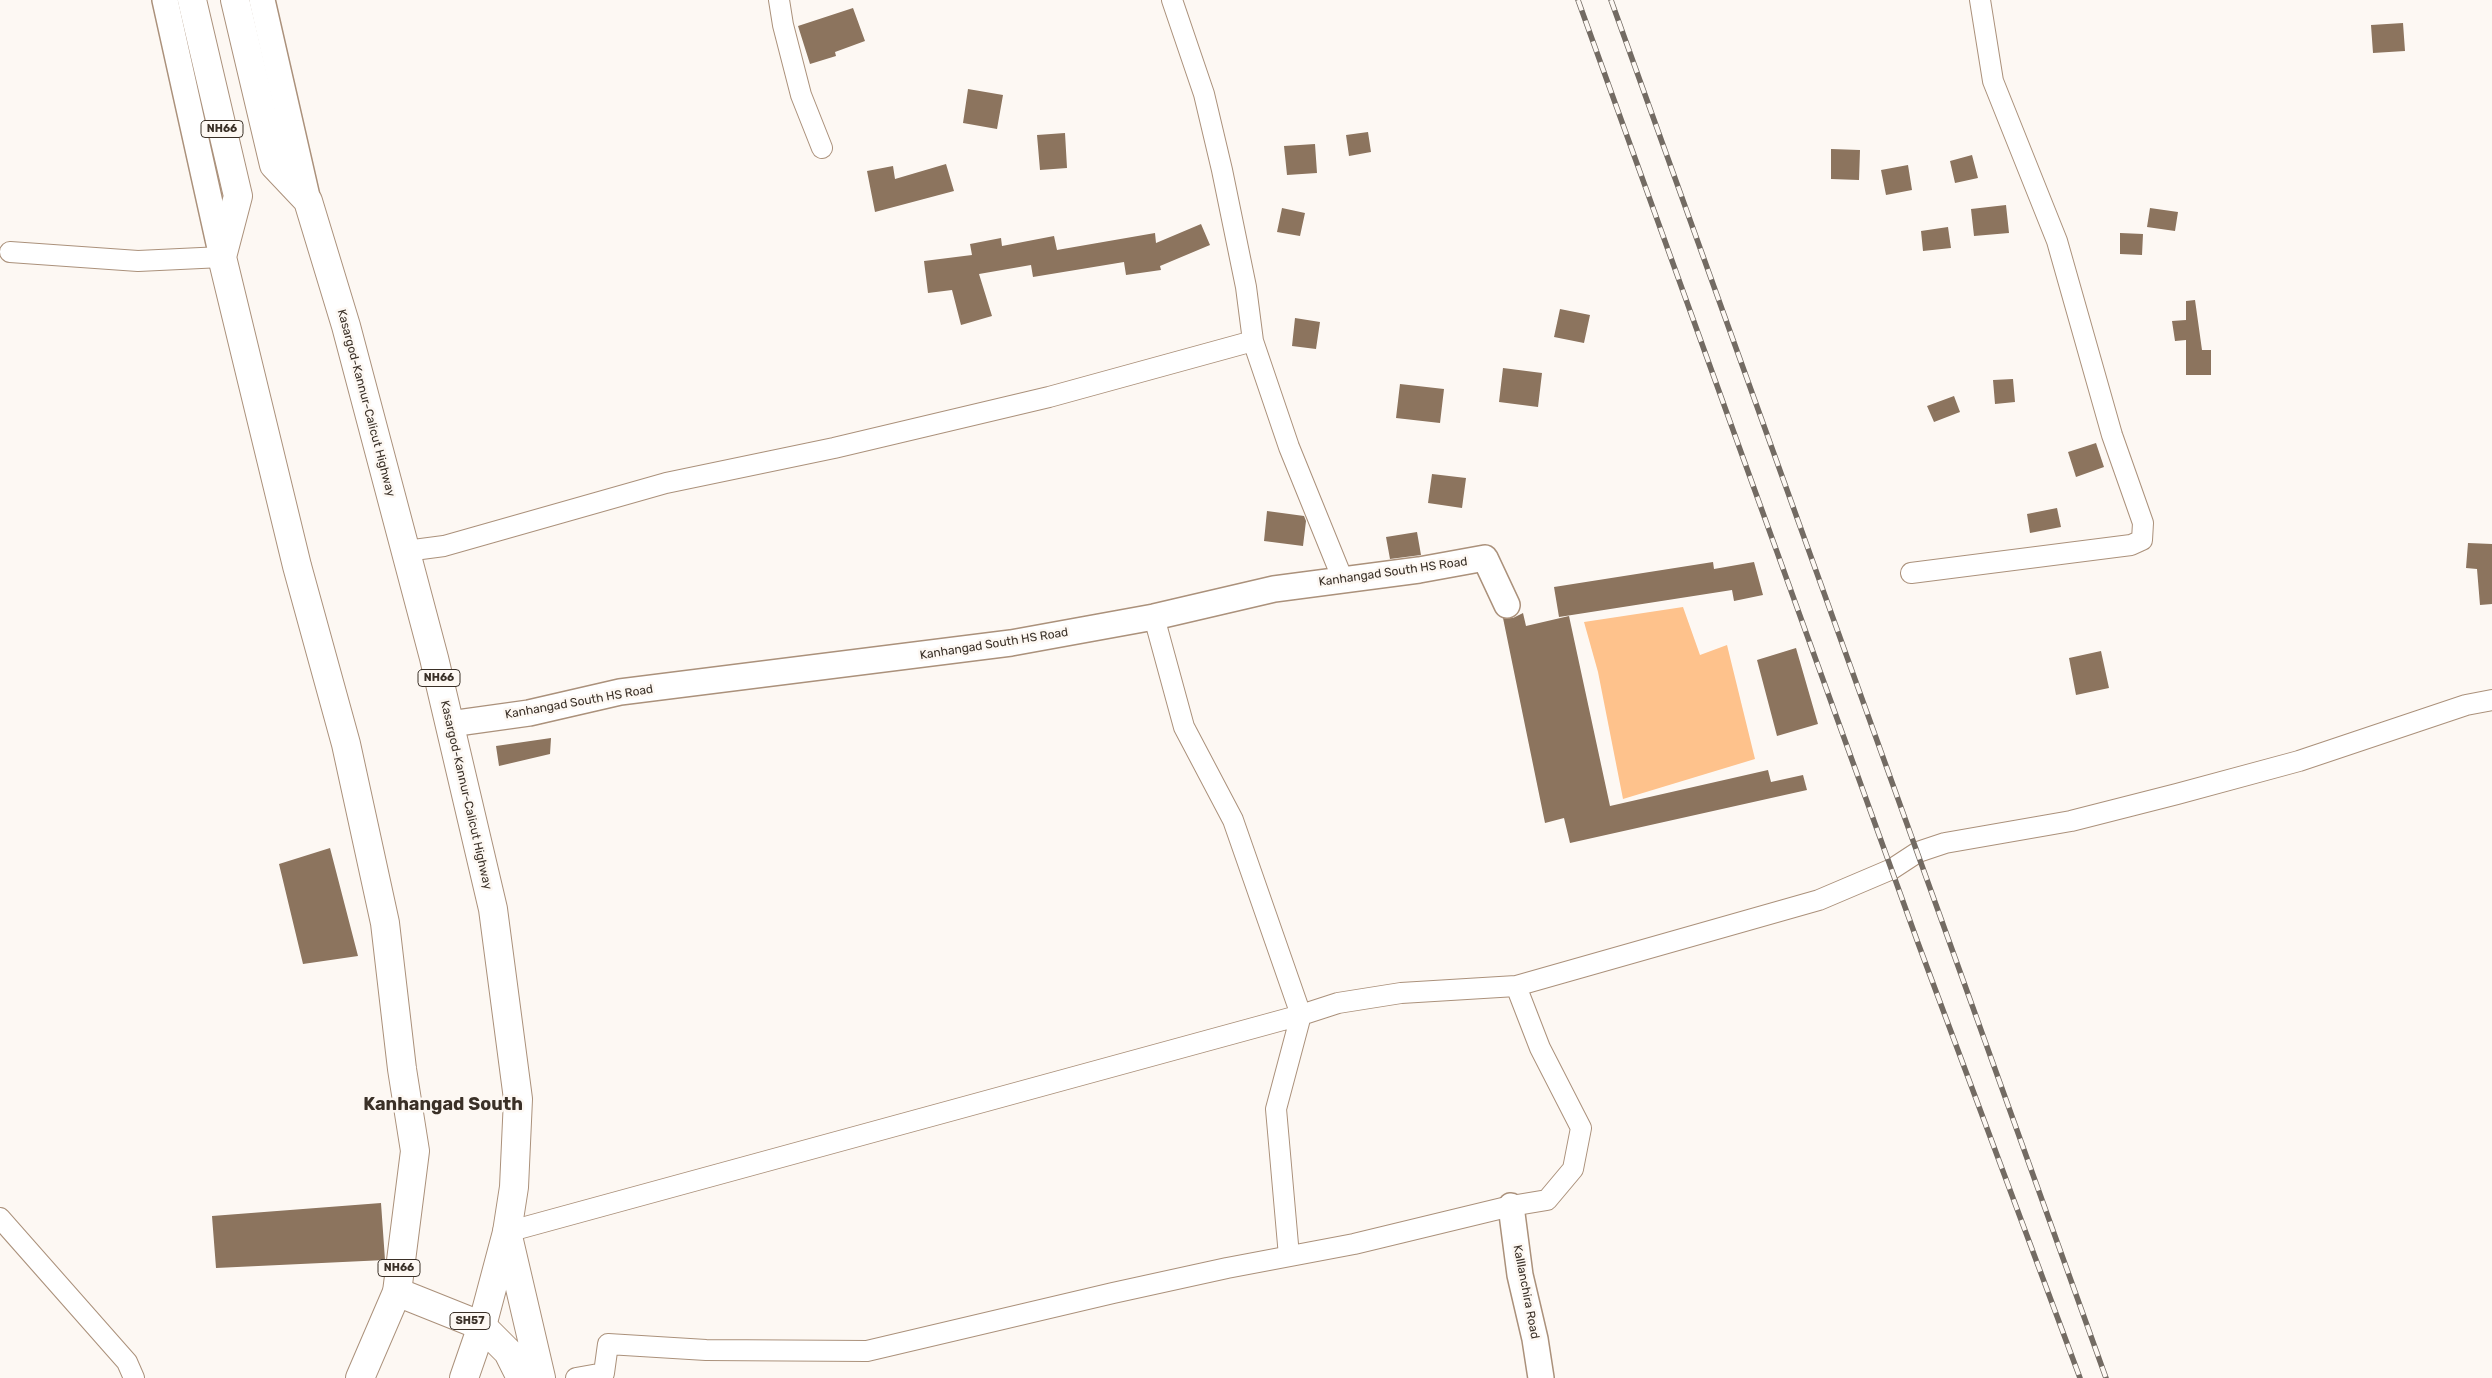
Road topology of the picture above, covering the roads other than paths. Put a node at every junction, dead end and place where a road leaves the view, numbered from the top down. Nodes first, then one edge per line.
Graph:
1 (164, 0) edge
2 (192, 0) edge
3 (236, 0) edge
4 (262, 0) edge
5 (780, 0) edge
6 (1172, 0) edge
7 (1980, 0) edge
8 (822, 148) dead end
9 (308, 201) junction
10 (10, 252) dead end
11 (222, 257) junction
12 (1253, 341) junction
13 (406, 551) junction
14 (1911, 573) dead end
15 (1344, 580) junction
16 (1507, 605) dead end
17 (1154, 616) junction
18 (2492, 700) edge
19 (450, 724) junction
20 (1516, 986) junction
21 (1302, 1015) junction
22 (1511, 1206) junction
23 (0, 1218) edge
24 (507, 1232) junction
25 (1289, 1256) junction
26 (397, 1292) junction
27 (482, 1326) junction
28 (134, 1378) edge
29 (360, 1378) edge
30 (464, 1378) edge
31 (521, 1378) edge
32 (541, 1378) edge
33 (576, 1378) edge
34 (1541, 1378) edge

1 - 11 street
2 - 11 main road, NH66
3 - 9 main road, Kasargod-Kannur-Calicut Highway / NH66
4 - 9 street
5 - 8 street
6 - 12 street
7 - 14 street
9 - 13 main road, Kasargod-Kannur-Calicut Highway / NH66
10 - 11 street
11 - 26 main road, NH66
12 - 13 street
12 - 15 street
13 - 19 main road, Kasargod-Kannur-Calicut Highway / NH66
15 - 16 street, Kanhangad South HS Road
15 - 17 street, Kanhangad South HS Road
17 - 19 street, Kanhangad South HS Road
17 - 21 street
18 - 20 street
19 - 24 main road, Kasargod-Kannur-Calicut Highway / NH66
20 - 21 street
20 - 22 street
21 - 24 street
21 - 25 street
22 - 25 street
22 - 34 street, Kalllanchira Road
23 - 28 street
24 - 27 main road, Kasargod-Kannur-Calicut Highway / NH66
24 - 32 main road
25 - 33 street
26 - 27 main road, SH57
26 - 29 main road, NH66
27 - 30 main road, Kasargod-Kannur-Calicut Highway / NH66
27 - 31 main road, SH57

